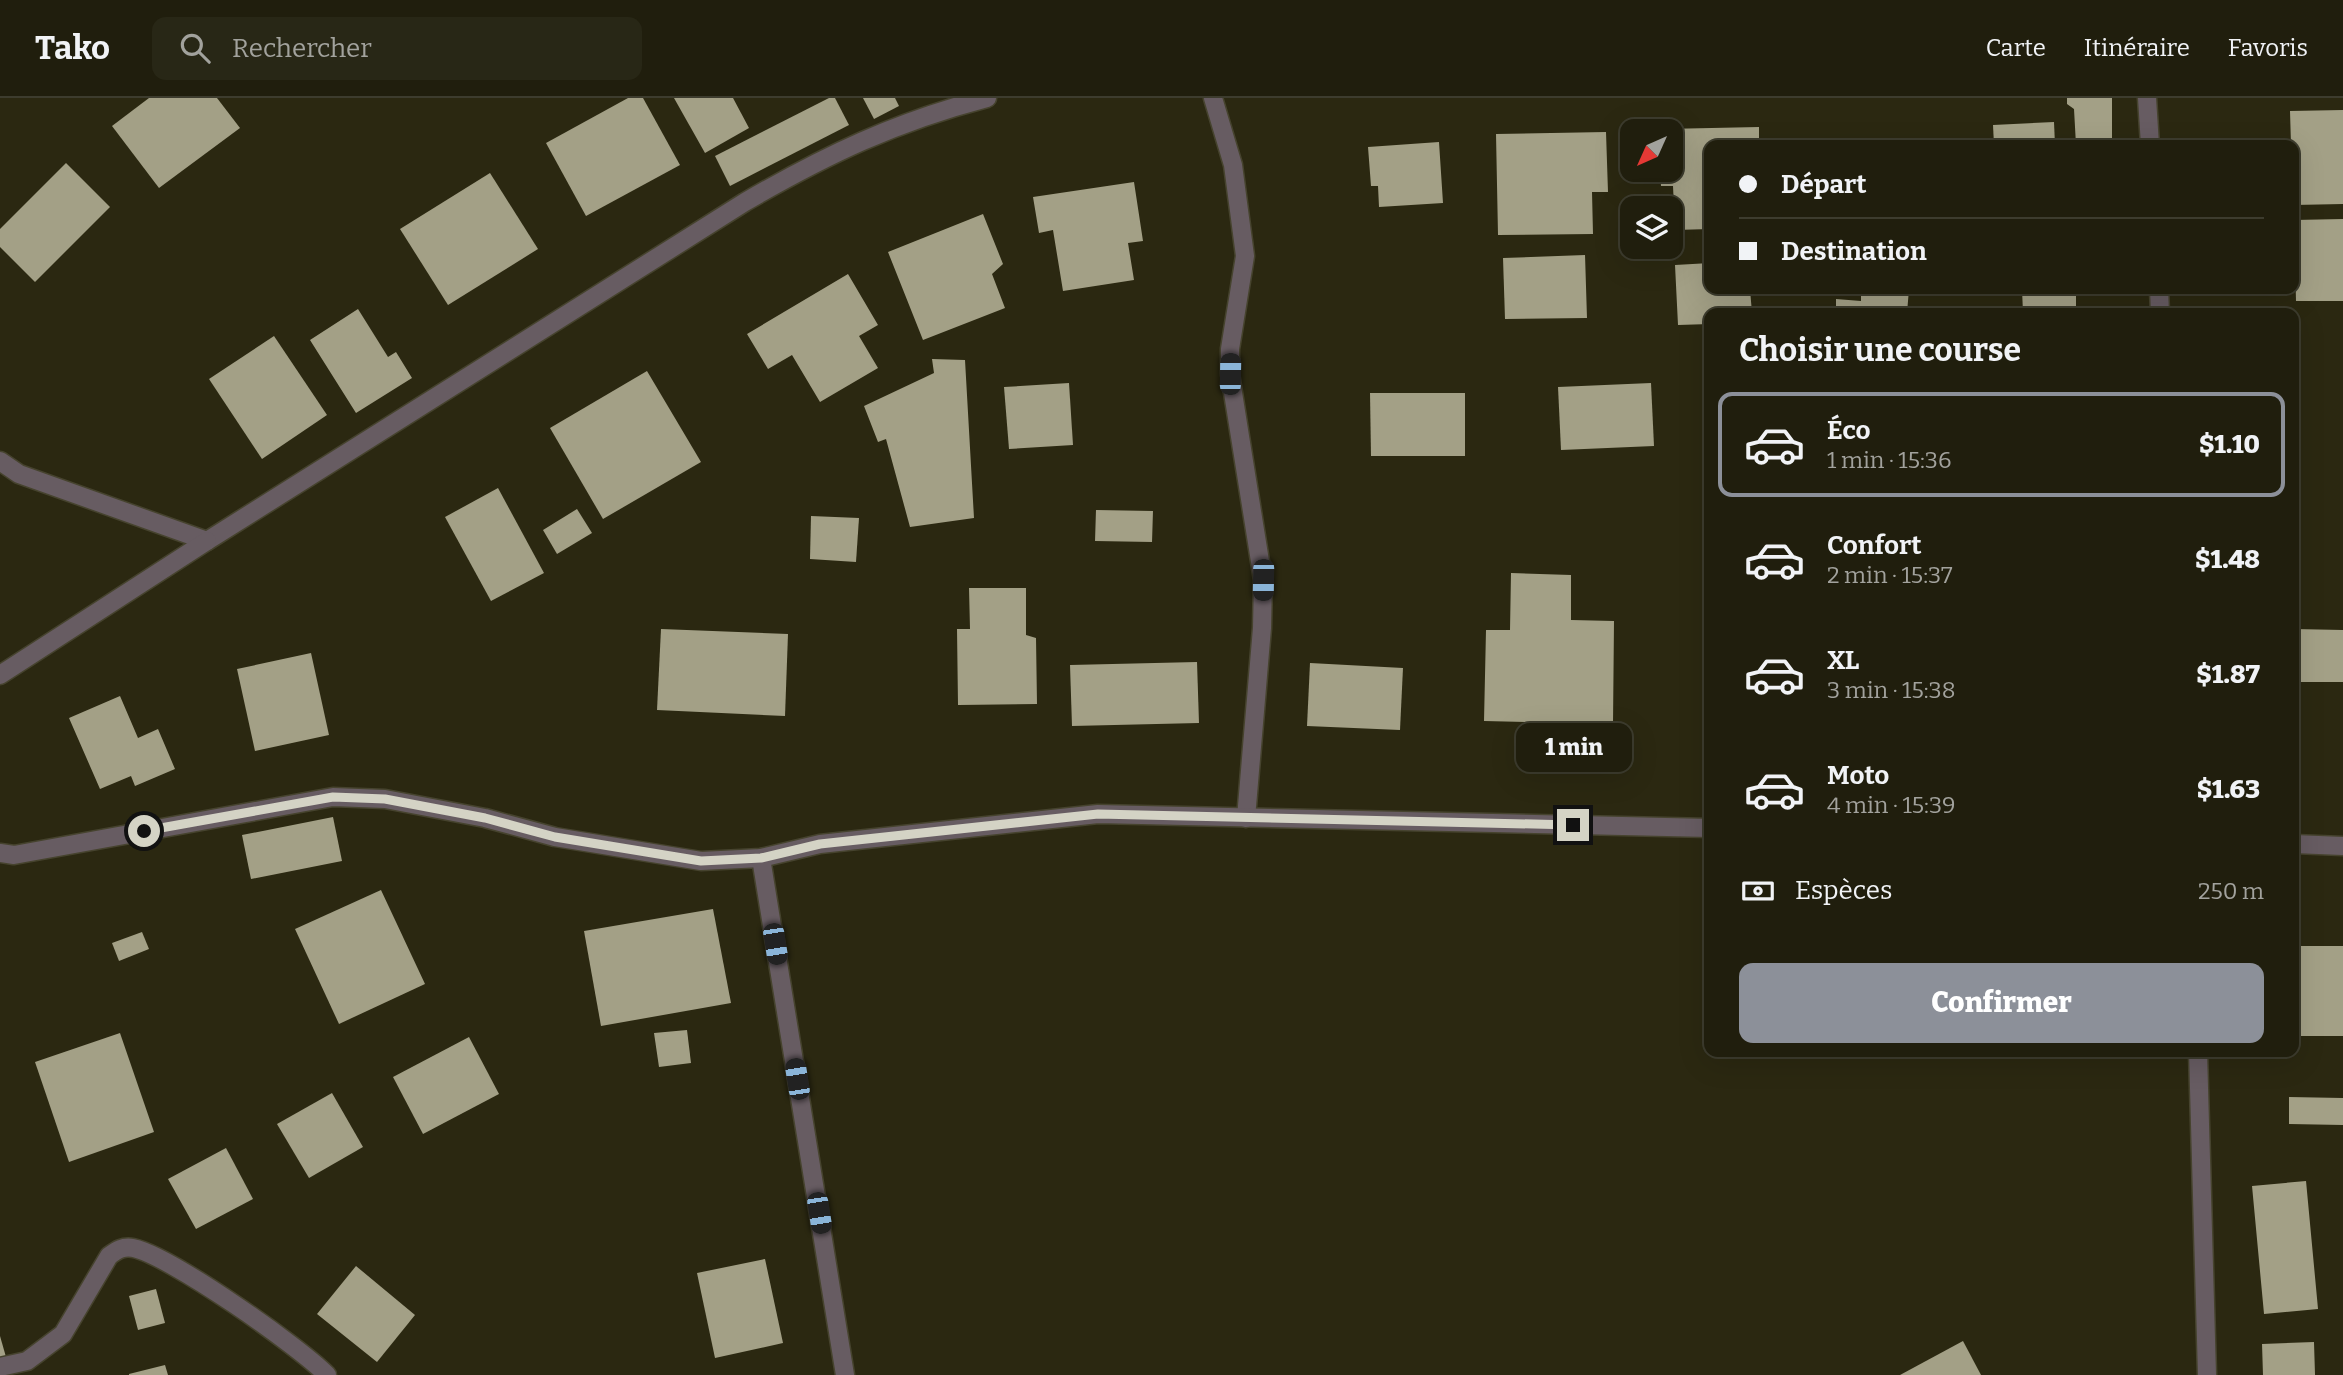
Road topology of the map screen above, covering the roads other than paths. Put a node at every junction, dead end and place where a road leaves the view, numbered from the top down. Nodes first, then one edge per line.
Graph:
1 (987, 98) edge
2 (1213, 98) edge
3 (2147, 98) edge
4 (2150, 140) edge
5 (0, 461) edge
6 (207, 541) junction
7 (0, 675) edge
8 (1246, 818) junction
9 (1704, 828) edge
10 (2299, 844) edge
11 (2343, 846) edge
12 (0, 853) edge
13 (761, 858) junction
14 (2198, 1057) edge
15 (0, 1367) edge
16 (327, 1375) edge
17 (845, 1375) edge
18 (2207, 1375) edge

1 - 6 street
2 - 8 street
3 - 4 street
5 - 6 street
6 - 7 street
8 - 9 street
8 - 13 street
10 - 11 street
12 - 13 street
13 - 17 street
14 - 18 street
15 - 16 street

